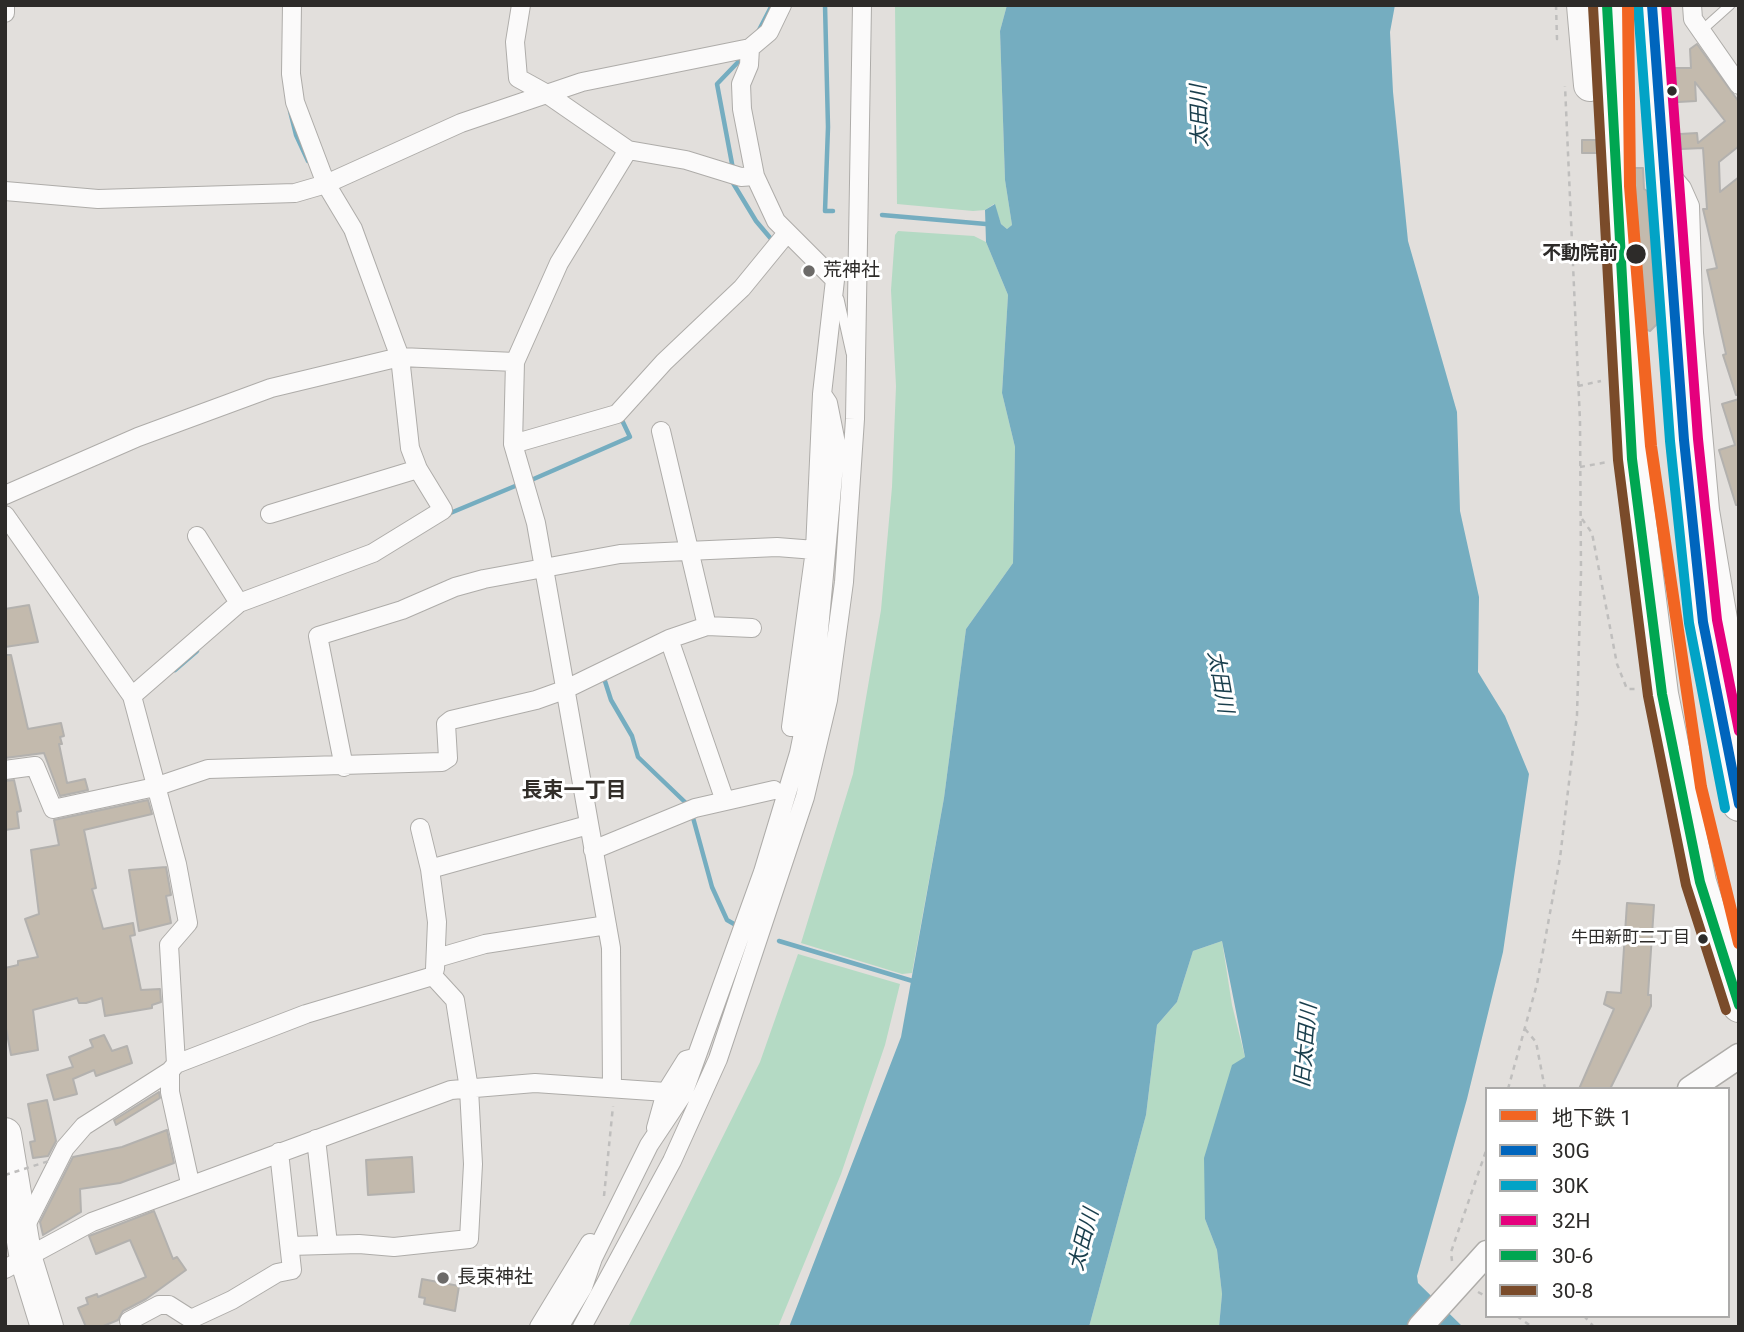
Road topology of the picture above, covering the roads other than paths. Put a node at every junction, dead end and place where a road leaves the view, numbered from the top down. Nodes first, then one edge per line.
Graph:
1 (292, 5) edge
2 (521, 5) edge
3 (782, 5) edge
4 (862, 5) edge
5 (1583, 5) edge
6 (1607, 5) edge
7 (1652, 5) edge
8 (1692, 5) edge
9 (1730, 5) edge
10 (5, 7) edge
11 (5, 13) edge
12 (1701, 32) junction
13 (750, 48) junction
14 (1736, 73) edge
15 (547, 94) junction
16 (628, 150) junction
17 (755, 176) junction
18 (326, 184) junction
19 (5, 191) edge
20 (787, 233) junction
21 (835, 280) junction
22 (400, 357) junction
23 (514, 362) junction
24 (856, 362) junction
25 (822, 394) junction
26 (661, 431) dead end
27 (513, 444) junction
28 (1620, 461) junction
29 (418, 469) junction
30 (5, 495) edge
31 (271, 514) dead end
32 (5, 515) edge
33 (197, 536) dead end
34 (815, 550) junction
35 (689, 551) junction
36 (543, 568) junction
37 (239, 603) junction
38 (1715, 625) junction
39 (707, 626) junction
40 (752, 628) dead end
41 (669, 639) junction
42 (1739, 685) edge
43 (564, 690) junction
44 (132, 696) junction
45 (791, 727) dead end
46 (344, 767) junction
47 (5, 770) edge
48 (155, 787) junction
49 (774, 790) dead end
50 (725, 801) junction
51 (1739, 805) edge
52 (588, 825) junction
53 (420, 828) dead end
54 (593, 850) junction
55 (430, 869) junction
56 (607, 925) junction
57 (435, 967) junction
58 (1739, 1006) edge
59 (698, 1056) junction
60 (1739, 1056) edge
61 (173, 1067) junction
62 (1693, 1087) edge
63 (614, 1088) junction
64 (469, 1089) junction
65 (666, 1091) junction
66 (5, 1134) edge
67 (316, 1139) junction
68 (649, 1146) junction
69 (279, 1152) junction
70 (190, 1183) junction
71 (603, 1217) dead end
72 (328, 1244) junction
73 (290, 1246) junction
74 (18, 1253) edge
75 (1485, 1255) edge
76 (595, 1305) junction
77 (129, 1321) dead end
78 (547, 1323) edge
79 (47, 1327) edge
80 (582, 1327) edge
81 (1420, 1327) edge

1 - 18 street
2 - 15 street
3 - 13 street
4 - 24 street
5 - 28 highway
6 - 28 highway
7 - 38 highway
8 - 12 street
9 - 12 lane
10 - 11 street
12 - 14 street
13 - 15 street
13 - 17 street
15 - 16 street
15 - 18 street
16 - 17 street
16 - 23 street
17 - 20 street
18 - 19 street
18 - 22 street
20 - 21 street
20 - 27 street
21 - 24 lane
21 - 25 street
22 - 23 street
22 - 29 street
22 - 30 street
23 - 27 street
24 - 76 street
25 - 34 street
25 - 59 street
26 - 35 street
27 - 36 street
28 - 58 highway
29 - 31 street
29 - 37 street
32 - 44 street
33 - 37 street
34 - 35 street
34 - 45 street
35 - 36 street
35 - 39 street
36 - 43 street
36 - 46 street
37 - 44 street
38 - 42 street
38 - 51 highway
39 - 40 street
39 - 41 street
41 - 43 street
41 - 50 street
43 - 46 street
43 - 52 street
44 - 48 street
46 - 48 street
47 - 48 street
48 - 61 street
49 - 50 street
50 - 54 street
52 - 54 street
52 - 55 street
53 - 55 street
54 - 56 street
55 - 57 street
56 - 57 street
56 - 63 street
57 - 61 street
57 - 64 street
59 - 65 street
59 - 68 street
60 - 62 street
61 - 70 street
61 - 74 street
63 - 64 street
63 - 65 street
64 - 67 street
64 - 72 street
65 - 68 street
66 - 74 highway
67 - 69 street
67 - 72 street
68 - 76 street
68 - 78 street
69 - 70 street
69 - 73 street
70 - 74 street
71 - 78 street
72 - 73 street
73 - 77 street
74 - 79 highway
75 - 81 street
76 - 80 street

